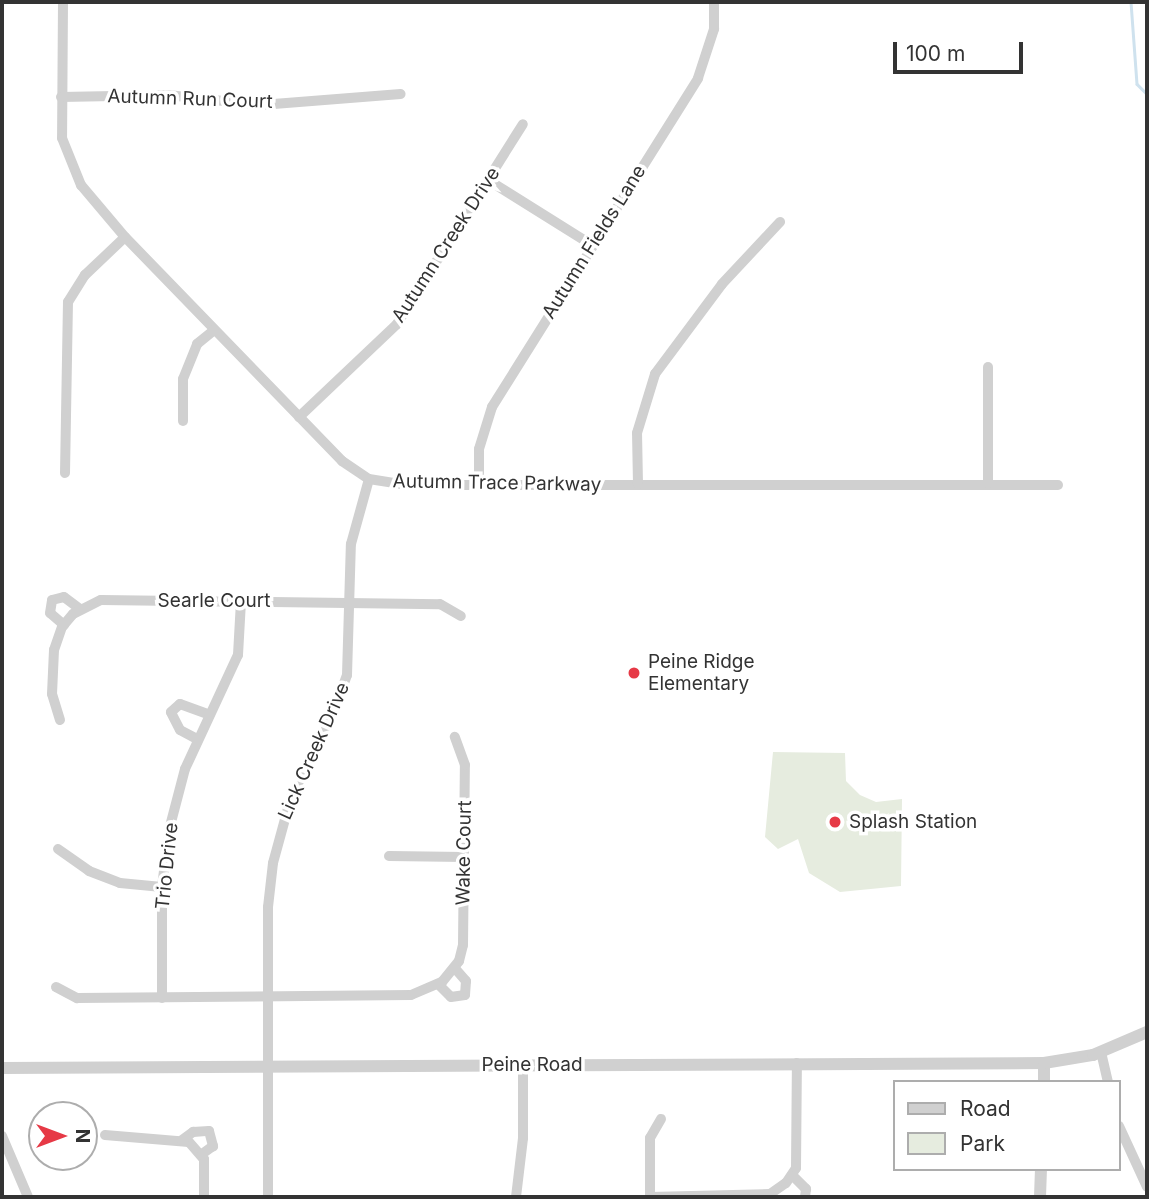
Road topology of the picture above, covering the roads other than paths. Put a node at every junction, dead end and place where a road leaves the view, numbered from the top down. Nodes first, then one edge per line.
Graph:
1 (63, 2) edge
2 (714, 2) edge
3 (401, 94) dead end
4 (61, 97) junction
5 (523, 124) dead end
6 (488, 180) junction
7 (780, 222) dead end
8 (125, 237) junction
9 (592, 245) junction
10 (214, 330) junction
11 (988, 367) dead end
12 (299, 417) junction
13 (183, 421) dead end
14 (65, 473) dead end
15 (369, 479) junction
16 (988, 483) junction
17 (479, 484) junction
18 (638, 484) junction
19 (1058, 485) dead end
20 (241, 601) junction
21 (351, 601) junction
22 (80, 609) junction
23 (461, 616) dead end
24 (64, 625) junction
25 (208, 714) junction
26 (60, 720) dead end
27 (455, 737) dead end
28 (197, 739) junction
29 (58, 849) dead end
30 (389, 856) dead end
31 (464, 857) junction
32 (162, 887) junction
33 (454, 967) junction
34 (438, 984) junction
35 (56, 987) dead end
36 (267, 996) junction
37 (162, 998) junction
38 (1147, 1032) edge
39 (1101, 1052) junction
40 (797, 1063) junction
41 (1044, 1063) junction
42 (523, 1065) junction
43 (266, 1066) junction
44 (2, 1068) edge
45 (1044, 1080) edge
46 (1108, 1080) edge
47 (662, 1119) dead end
48 (1121, 1130) edge
49 (105, 1135) dead end
50 (2, 1136) edge
51 (182, 1140) junction
52 (202, 1154) junction
53 (1041, 1171) edge
54 (792, 1175) junction
55 (1147, 1187) edge
56 (777, 1194) edge
57 (28, 1197) edge
58 (204, 1197) edge
59 (268, 1197) edge
60 (516, 1197) edge
61 (650, 1197) edge
62 (805, 1197) edge
63 (1040, 1197) edge

1 - 4 street, Autumn Trace Parkway
2 - 9 street, Autumn Fields Lane
3 - 4 street, Autumn Run Court
4 - 8 street, Autumn Trace Parkway
5 - 6 street, Autumn Creek Drive
6 - 9 street
6 - 12 street, Autumn Creek Drive
7 - 18 street
8 - 10 street, Autumn Trace Parkway
8 - 14 street
9 - 17 street, Autumn Fields Lane
10 - 12 street, Autumn Trace Parkway
10 - 13 street
11 - 16 street
12 - 15 street, Autumn Trace Parkway
15 - 17 street, Autumn Trace Parkway
15 - 21 street, Lick Creek Drive
16 - 18 street, Autumn Trace Parkway
16 - 19 street, Autumn Trace Parkway
17 - 18 street, Autumn Trace Parkway
20 - 21 street, Searle Court
20 - 22 street, Searle Court
20 - 25 street, Trio Drive
21 - 23 street, Searle Court
21 - 36 street, Lick Creek Drive
22 - 24 street, Searle Court
22 - 24 street, Searle Court
24 - 26 street, Searle Court
25 - 28 street, Trio Drive
25 - 28 street
27 - 31 street, Wake Court
28 - 32 street, Trio Drive
29 - 32 street
30 - 31 street
31 - 33 street, Wake Court
32 - 37 street, Trio Drive
33 - 34 street, Wake Court
33 - 34 street
34 - 36 street, Wake Court
35 - 37 street, Wake Court
36 - 37 street, Wake Court
36 - 43 street, Lick Creek Drive
38 - 39 street, Peine Road
39 - 41 street, Peine Road
39 - 46 street
40 - 41 street, Peine Road
40 - 42 street, Peine Road
40 - 54 street
41 - 45 street
42 - 43 street, Peine Road
42 - 60 street
43 - 44 street, Peine Road
43 - 59 street, Lick Creek Drive
47 - 61 street
48 - 55 street
49 - 51 street
50 - 57 street
51 - 52 street
51 - 52 street
52 - 58 street
53 - 63 street
54 - 56 street
54 - 62 street
56 - 61 street

